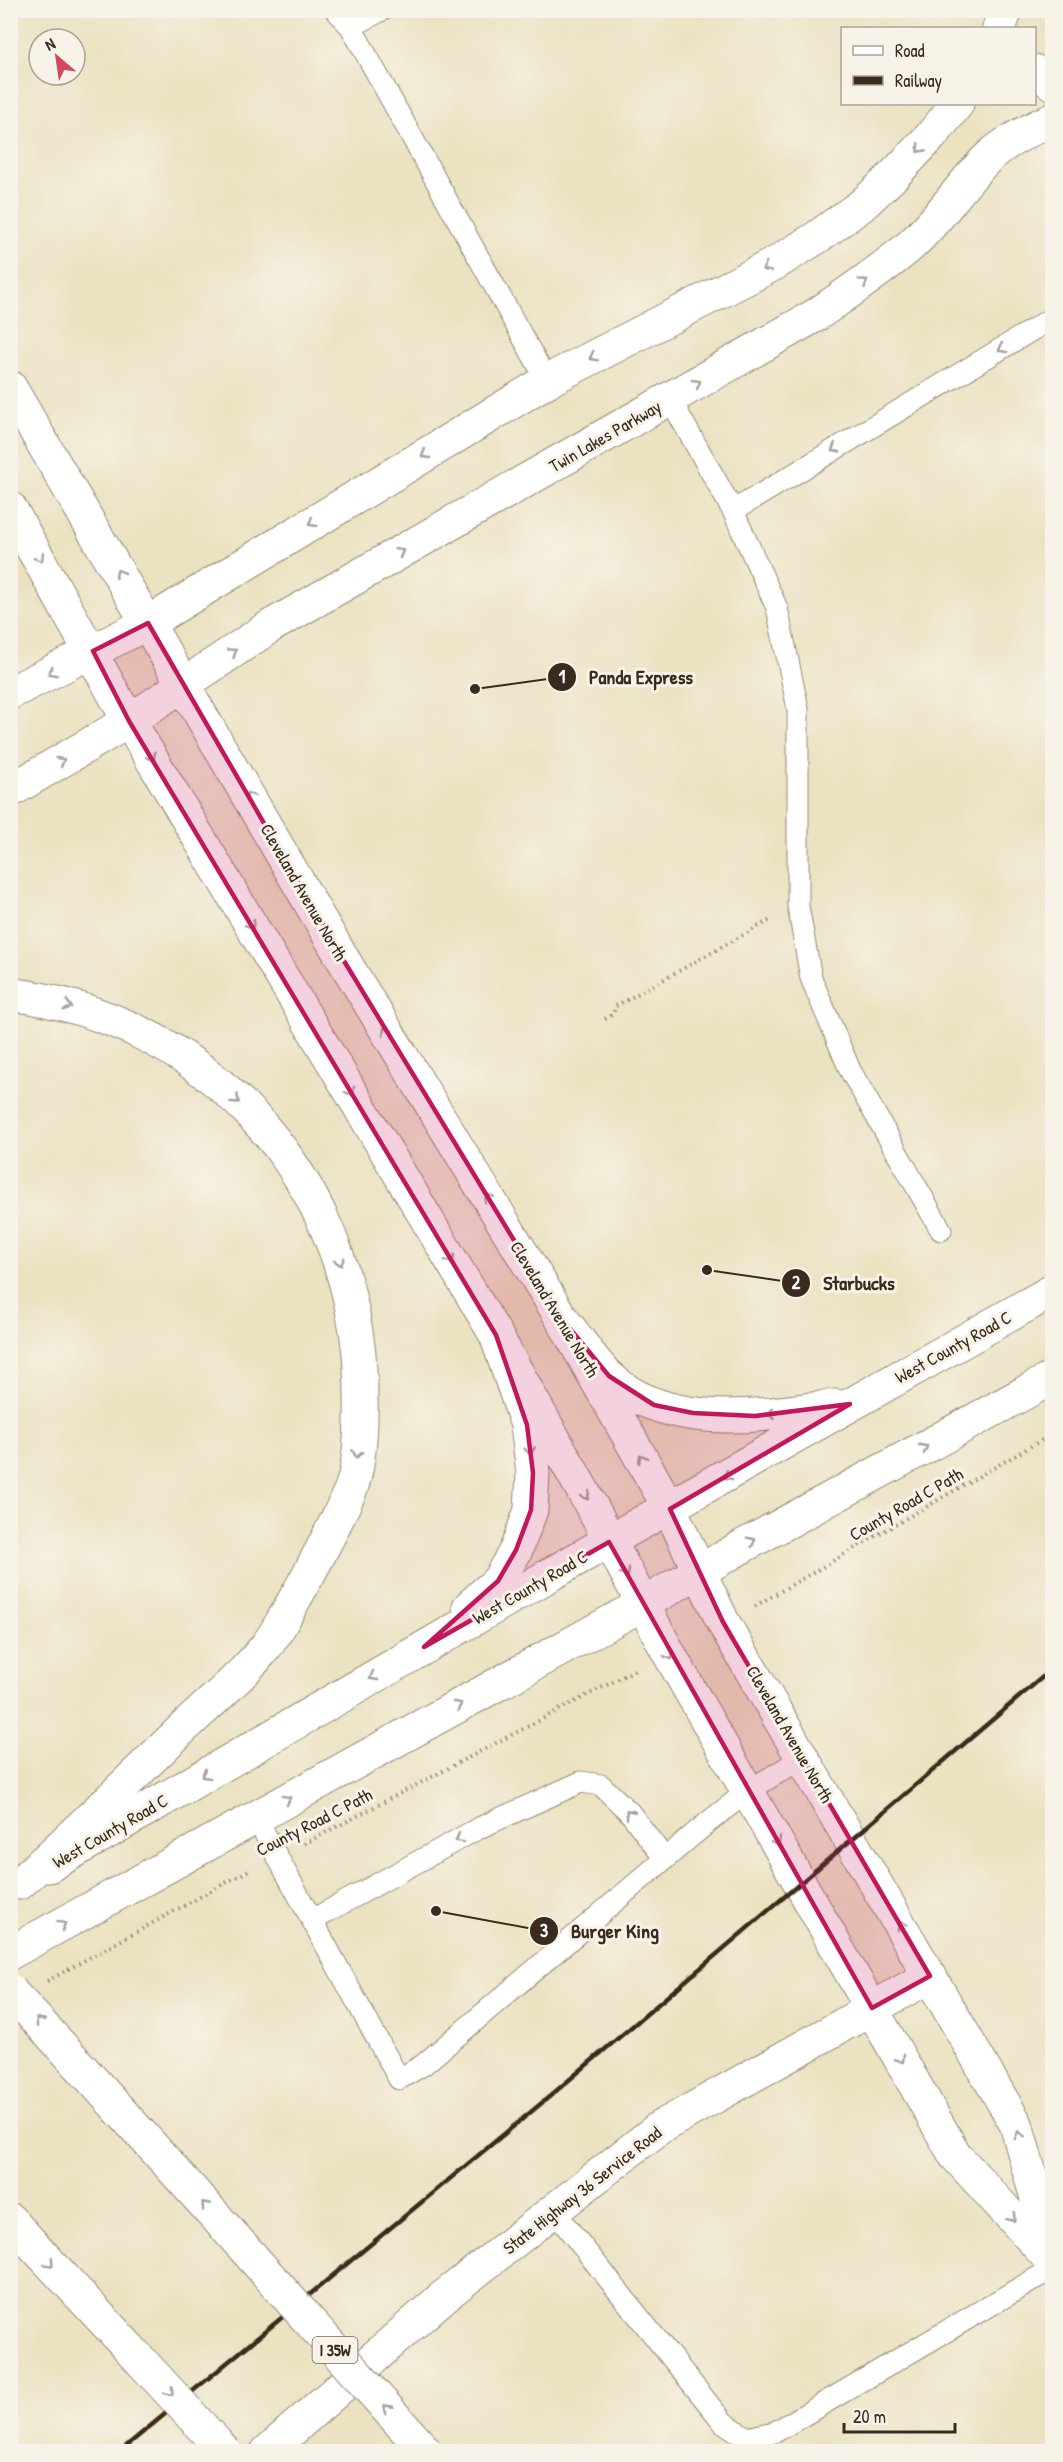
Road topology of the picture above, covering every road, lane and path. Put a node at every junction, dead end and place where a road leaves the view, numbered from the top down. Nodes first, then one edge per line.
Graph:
1 (336, 10) edge
2 (382, 10) edge
3 (1006, 10) edge
4 (351, 27) junction
5 (999, 27) edge
6 (1010, 27) edge
7 (1036, 72) edge
8 (1053, 83) edge
9 (956, 105) edge
10 (1053, 119) edge
11 (1053, 318) edge
12 (547, 381) junction
13 (10, 387) edge
14 (670, 399) junction
15 (10, 508) edge
16 (733, 511) junction
17 (148, 623) junction
18 (93, 651) junction
19 (184, 685) junction
20 (10, 693) edge
21 (129, 720) junction
22 (10, 791) edge
23 (776, 917) dead end
24 (10, 994) edge
25 (605, 1019) dead end
26 (941, 1230) dead end
27 (1053, 1291) edge
28 (562, 1319) junction
29 (496, 1335) junction
30 (1053, 1378) edge
31 (850, 1404) junction
32 (1053, 1434) edge
33 (670, 1509) junction
34 (609, 1542) junction
35 (701, 1570) junction
36 (773, 1597) dead end
37 (643, 1604) junction
38 (424, 1647) junction
39 (631, 1672) dead end
40 (804, 1757) junction
41 (748, 1791) junction
42 (255, 1816) junction
43 (277, 1855) junction
44 (665, 1858) junction
45 (15, 1886) edge
46 (312, 1920) junction
47 (10, 1953) edge
48 (930, 1976) junction
49 (25, 1988) edge
50 (872, 2008) junction
51 (554, 2211) junction
52 (10, 2220) edge
53 (1053, 2252) edge
54 (1053, 2262) edge
55 (1053, 2269) edge
56 (225, 2451) edge
57 (267, 2451) edge
58 (426, 2451) edge

1 - 4 lane
2 - 4 lane
3 - 5 main road
3 - 6 main road
4 - 12 lane
7 - 8 main road
9 -> 12 main road
14 -> 10 main road, Twin Lakes Parkway
11 -> 16 lane
12 -> 17 main road
17 -> 13 main road, Cleveland Avenue North
14 - 16 lane
19 -> 14 main road, Twin Lakes Parkway
15 -> 18 main road
16 - 26 lane
17 - 18 main road
17 - 19 main road, Cleveland Avenue North
18 -> 20 main road
18 - 21 main road
19 - 21 main road, Twin Lakes Parkway
28 -> 19 main road, Cleveland Avenue North
22 -> 21 main road, Twin Lakes Parkway
21 -> 29 main road
23 - 25 path
24 -> 45 main road
27 - 31 main road, West County Road C
31 -> 28 main road
33 -> 28 main road, Cleveland Avenue North
29 -> 34 main road
29 -> 38 main road
35 -> 30 main road
31 -> 33 main road, West County Road C
32 - 36 path, County Road C Path
33 - 34 main road, West County Road C
33 - 35 main road, Cleveland Avenue North
34 -> 37 main road
34 - 38 main road, West County Road C
35 - 37 main road
35 - 40 main road, Cleveland Avenue North
37 -> 41 main road
42 -> 37 main road
38 -> 45 main road, West County Road C
39 - 43 path, County Road C Path
40 - 41 lane
48 -> 40 main road, Cleveland Avenue North
41 - 44 lane
41 -> 50 main road
42 - 43 lane
47 -> 42 main road
43 - 46 lane
43 - 49 path, County Road C Path
44 -> 46 lane
44 - 46 lane
48 - 50 main road, State Highway 36 Service Road
53 -> 48 main road, Cleveland Avenue North
58 -> 49 main road, I 35W, bridge
50 - 51 main road, State Highway 36 Service Road
50 -> 54 main road
51 - 55 lane
51 - 57 main road, State Highway 36 Service Road
52 -> 56 main road, bridge

